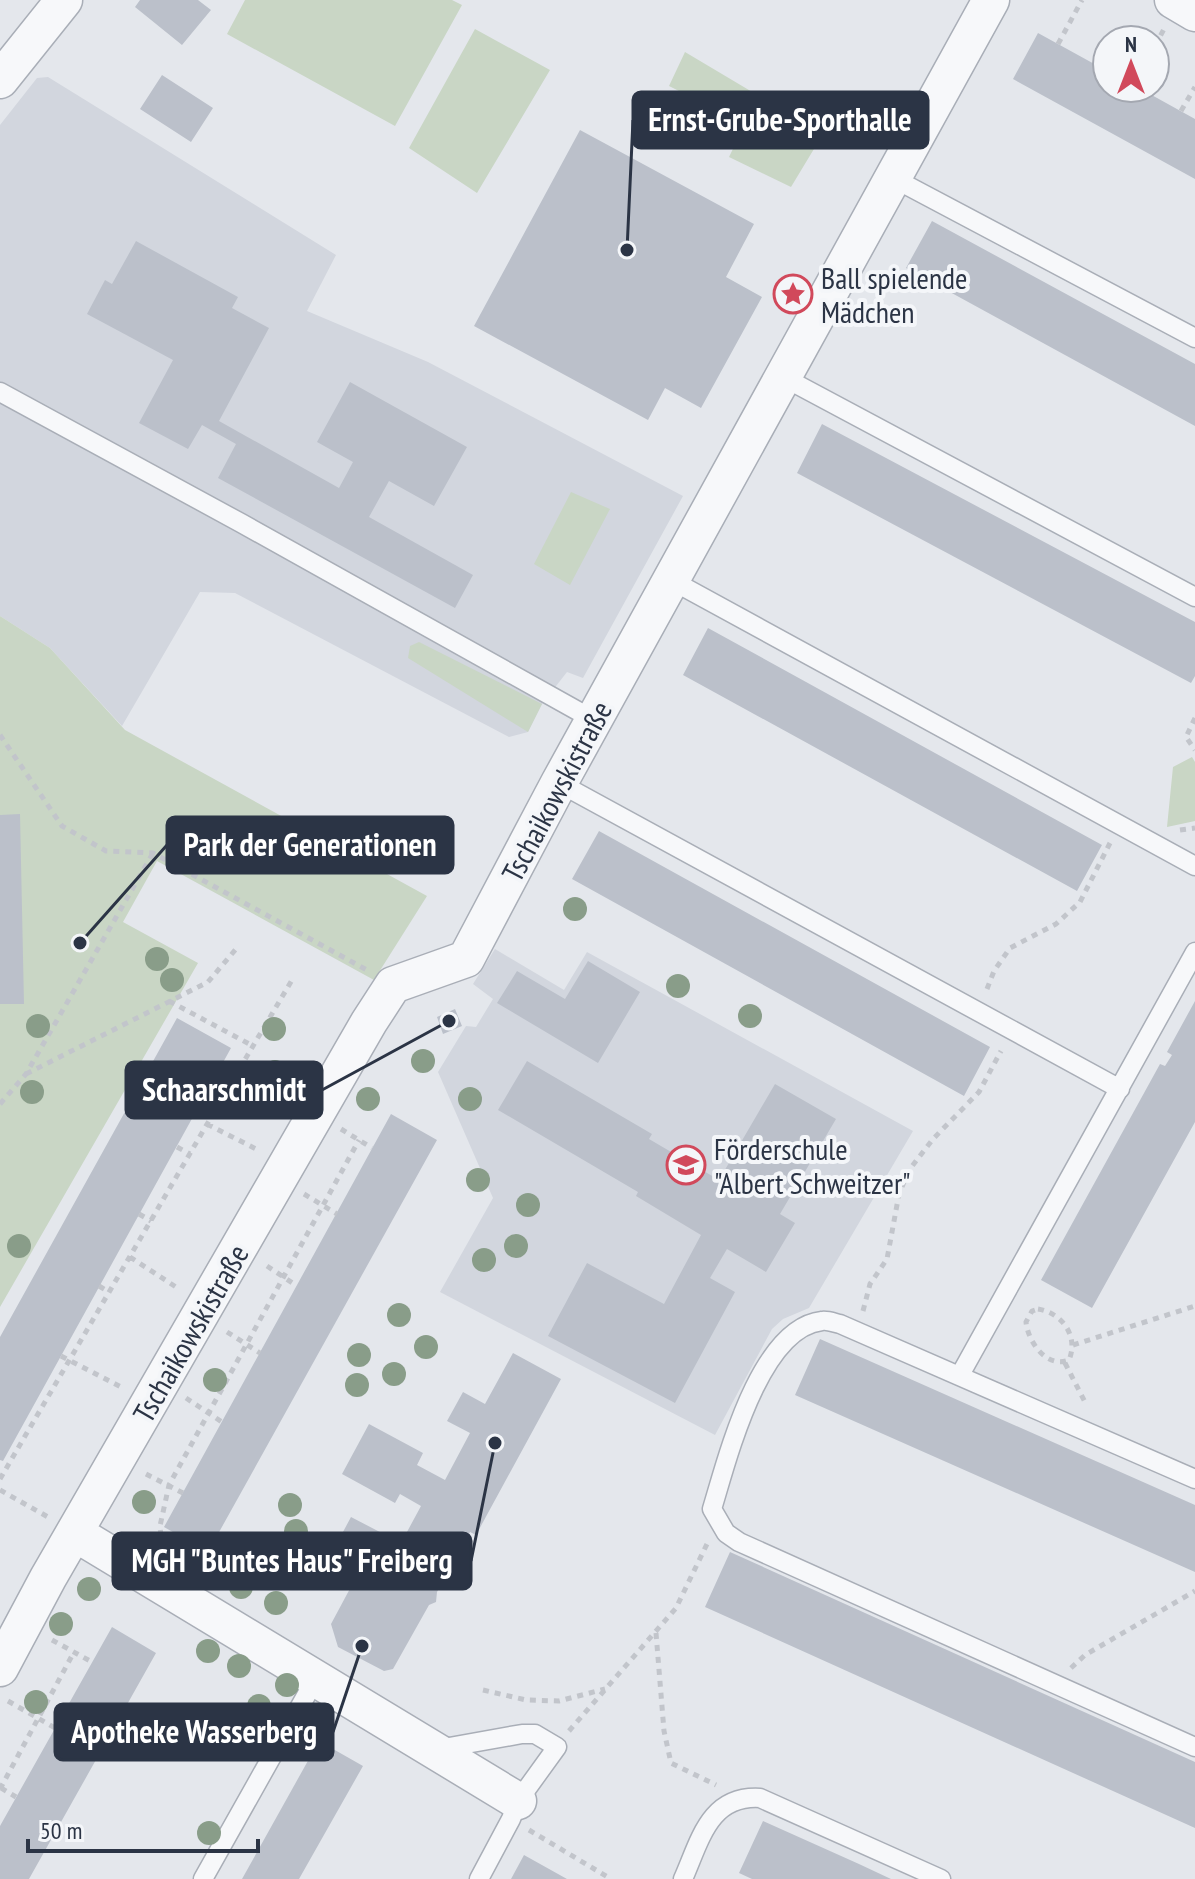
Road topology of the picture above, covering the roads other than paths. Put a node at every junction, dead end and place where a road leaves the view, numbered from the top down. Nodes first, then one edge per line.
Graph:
1 (64, 0) edge
2 (991, 0) edge
3 (1173, 0) edge
4 (1195, 13) edge
5 (0, 80) edge
6 (893, 178) junction
7 (1195, 338) edge
8 (783, 377) junction
9 (0, 392) edge
10 (671, 580) junction
11 (1195, 597) edge
12 (594, 720) junction
13 (559, 783) junction
14 (1195, 866) edge
15 (1195, 952) edge
16 (1120, 1089) junction
17 (960, 1375) junction
18 (1195, 1479) edge
19 (75, 1533) junction
20 (0, 1668) edge
21 (316, 1678) junction
22 (1195, 1747) edge
23 (431, 1750) junction
24 (515, 1810) junction
25 (203, 1879) edge
26 (479, 1879) edge
27 (683, 1879) edge
28 (941, 1879) edge

1 - 5 street
2 - 6 street, Tschaikowskistraße
3 - 4 street
6 - 7 lane
6 - 8 street, Tschaikowskistraße
8 - 10 street, Tschaikowskistraße
8 - 11 lane
9 - 12 lane
10 - 12 street, Tschaikowskistraße
10 - 14 lane
12 - 13 street, Tschaikowskistraße
13 - 16 lane
13 - 19 street, Tschaikowskistraße
15 - 16 lane
16 - 17 lane
17 - 18 lane
17 - 22 lane
19 - 20 street, Tschaikowskistraße
19 - 21 street
21 - 23 street
21 - 25 lane
23 - 24 street
23 - 24 lane
24 - 26 lane
27 - 28 lane

